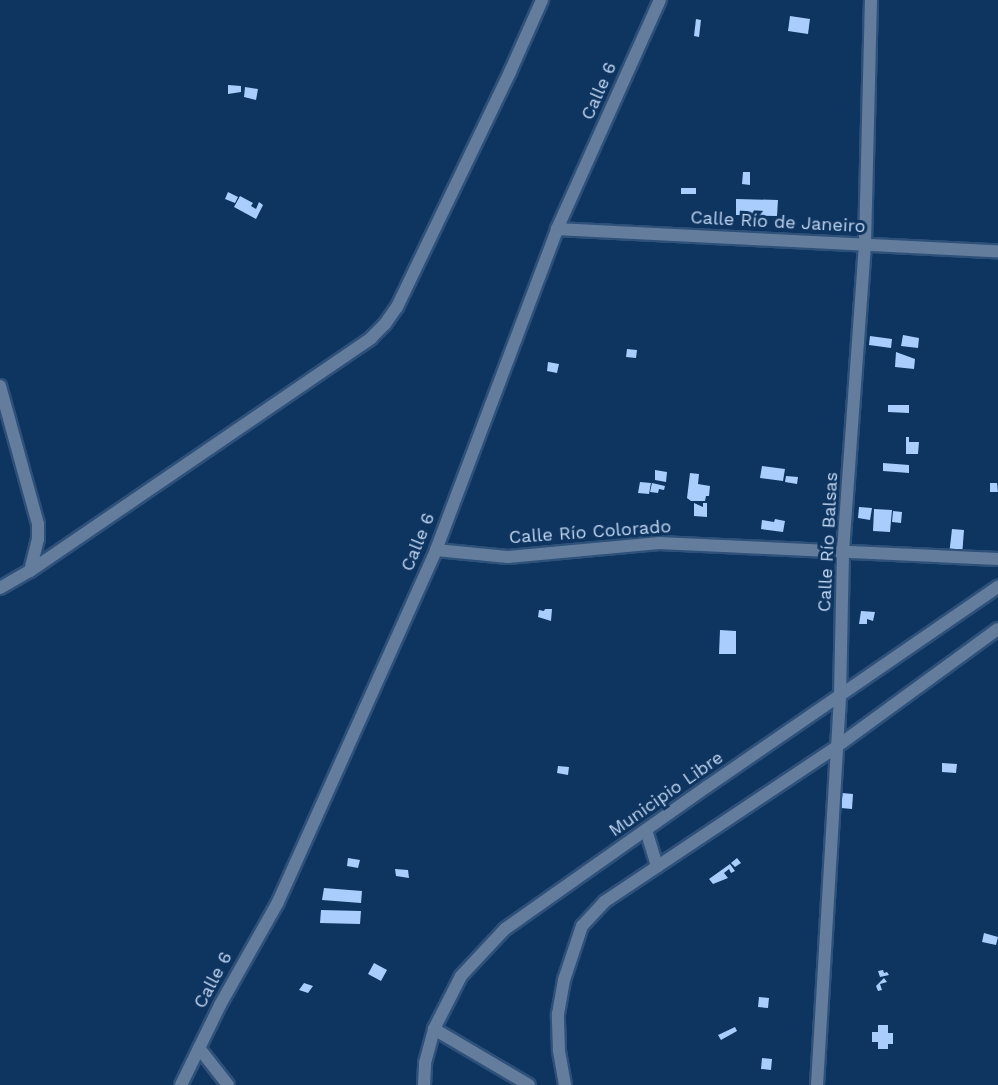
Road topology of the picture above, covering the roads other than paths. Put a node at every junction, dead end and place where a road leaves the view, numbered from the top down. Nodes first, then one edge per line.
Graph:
1 (542, 0) edge
2 (660, 0) edge
3 (871, 0) edge
4 (557, 229) junction
5 (865, 244) junction
6 (998, 251) edge
7 (0, 387) edge
8 (436, 550) junction
9 (843, 551) junction
10 (998, 559) edge
11 (30, 571) junction
12 (998, 587) edge
13 (0, 588) edge
14 (998, 629) edge
15 (840, 696) junction
16 (836, 747) junction
17 (646, 830) junction
18 (657, 866) junction
19 (434, 1029) junction
20 (199, 1048) junction
21 (181, 1085) edge
22 (228, 1085) edge
23 (424, 1085) edge
24 (529, 1085) edge
25 (564, 1085) edge
26 (817, 1085) edge

1 - 11 street
2 - 4 street, Calle 6
3 - 5 street, Calle Río Balsas
4 - 5 street, Calle Río de Janeiro
4 - 8 street, Calle 6
5 - 6 street, Calle Río de Janeiro
5 - 9 street, Calle Río Balsas
7 - 11 street
8 - 9 street, Calle Río Colorado
8 - 20 street, Calle 6
9 - 10 street, Calle Río Colorado
9 - 15 street, Calle Río Balsas
11 - 13 street
12 - 15 street, Municipio Libre
14 - 16 street
15 - 16 street, Calle Río Balsas
15 - 17 street, Municipio Libre
16 - 18 street
16 - 26 street, Calle Río Balsas
17 - 18 street
17 - 19 street, Municipio Libre
18 - 25 street
19 - 23 street, Municipio Libre
19 - 24 street
20 - 21 street, Calle 6
20 - 22 street

